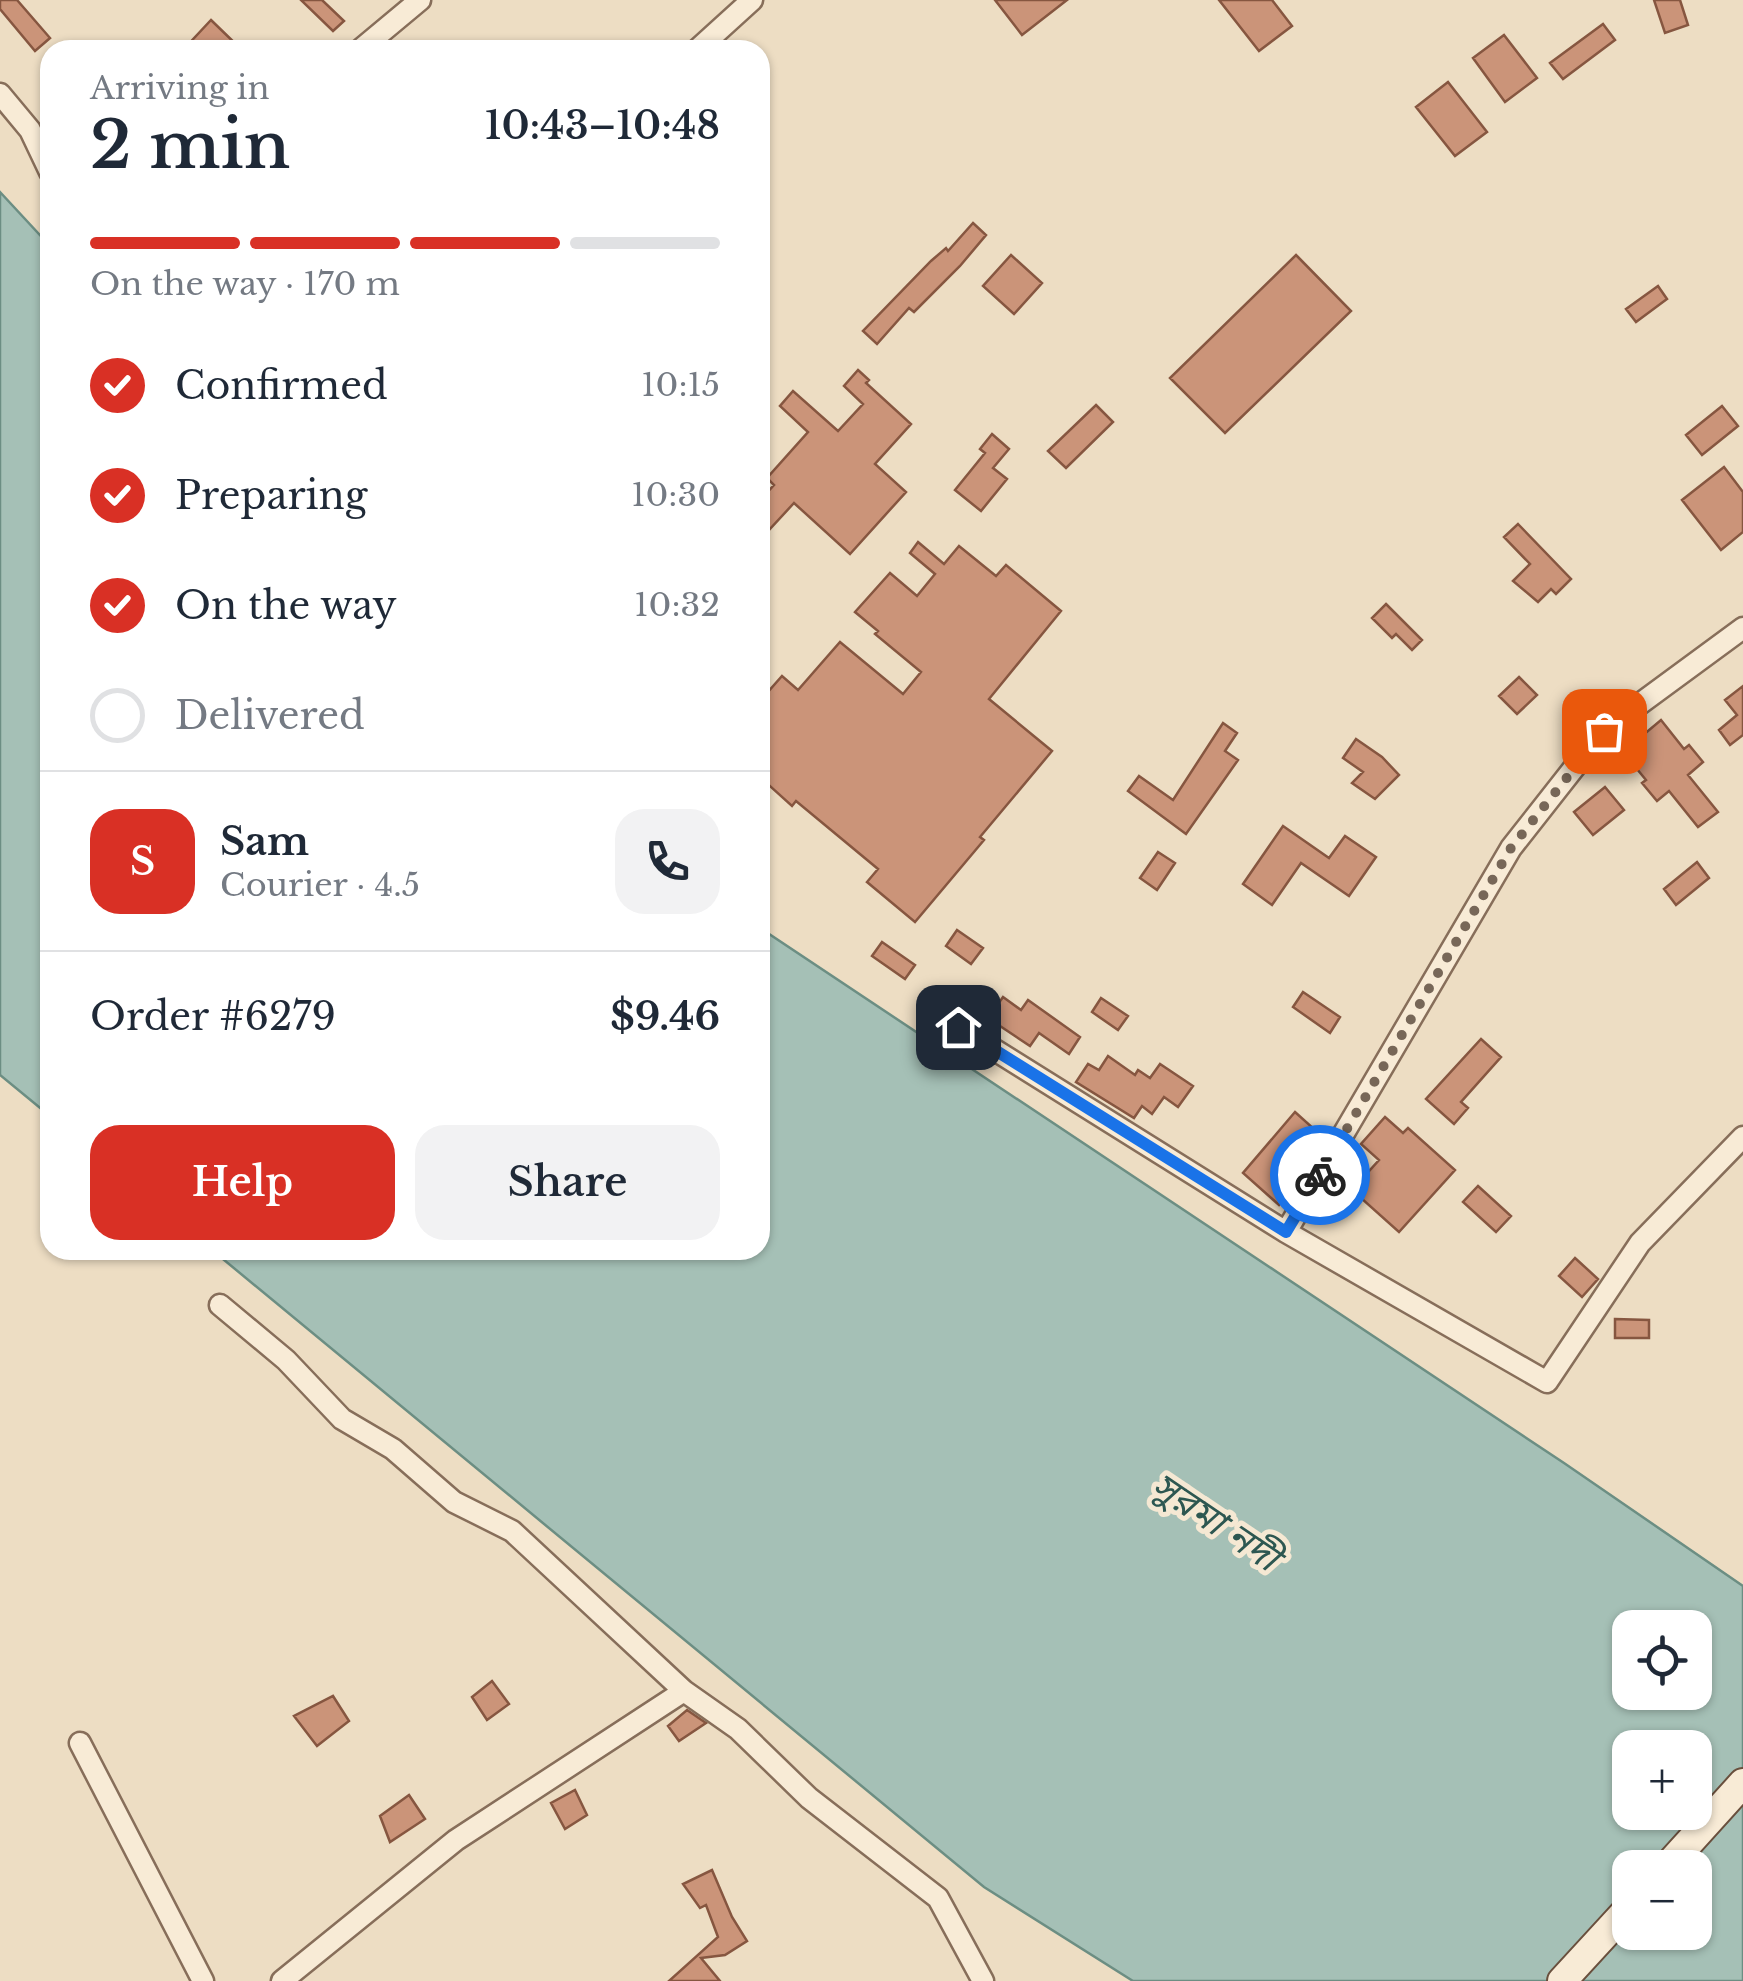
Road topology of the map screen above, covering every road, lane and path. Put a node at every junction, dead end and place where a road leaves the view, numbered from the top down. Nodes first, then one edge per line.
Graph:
1 (420, 0) edge
2 (752, 0) edge
3 (372, 40) edge
4 (708, 40) edge
5 (0, 94) edge
6 (40, 151) edge
7 (1743, 628) edge
8 (958, 1027) dead end
9 (1743, 1137) edge
10 (1286, 1232) junction
11 (220, 1305) dead end
12 (684, 1691) junction
13 (80, 1743) dead end
14 (1743, 1783) edge
15 (1682, 1850) edge
16 (1612, 1927) edge
17 (203, 1981) edge
18 (282, 1981) edge
19 (983, 1981) edge
20 (1562, 1981) edge

1 - 3 street
2 - 4 street
5 - 6 street
7 - 10 street
8 - 10 street
9 - 10 street
11 - 12 street
12 - 18 street
12 - 19 street
13 - 17 street
14 - 15 main road
16 - 20 main road

